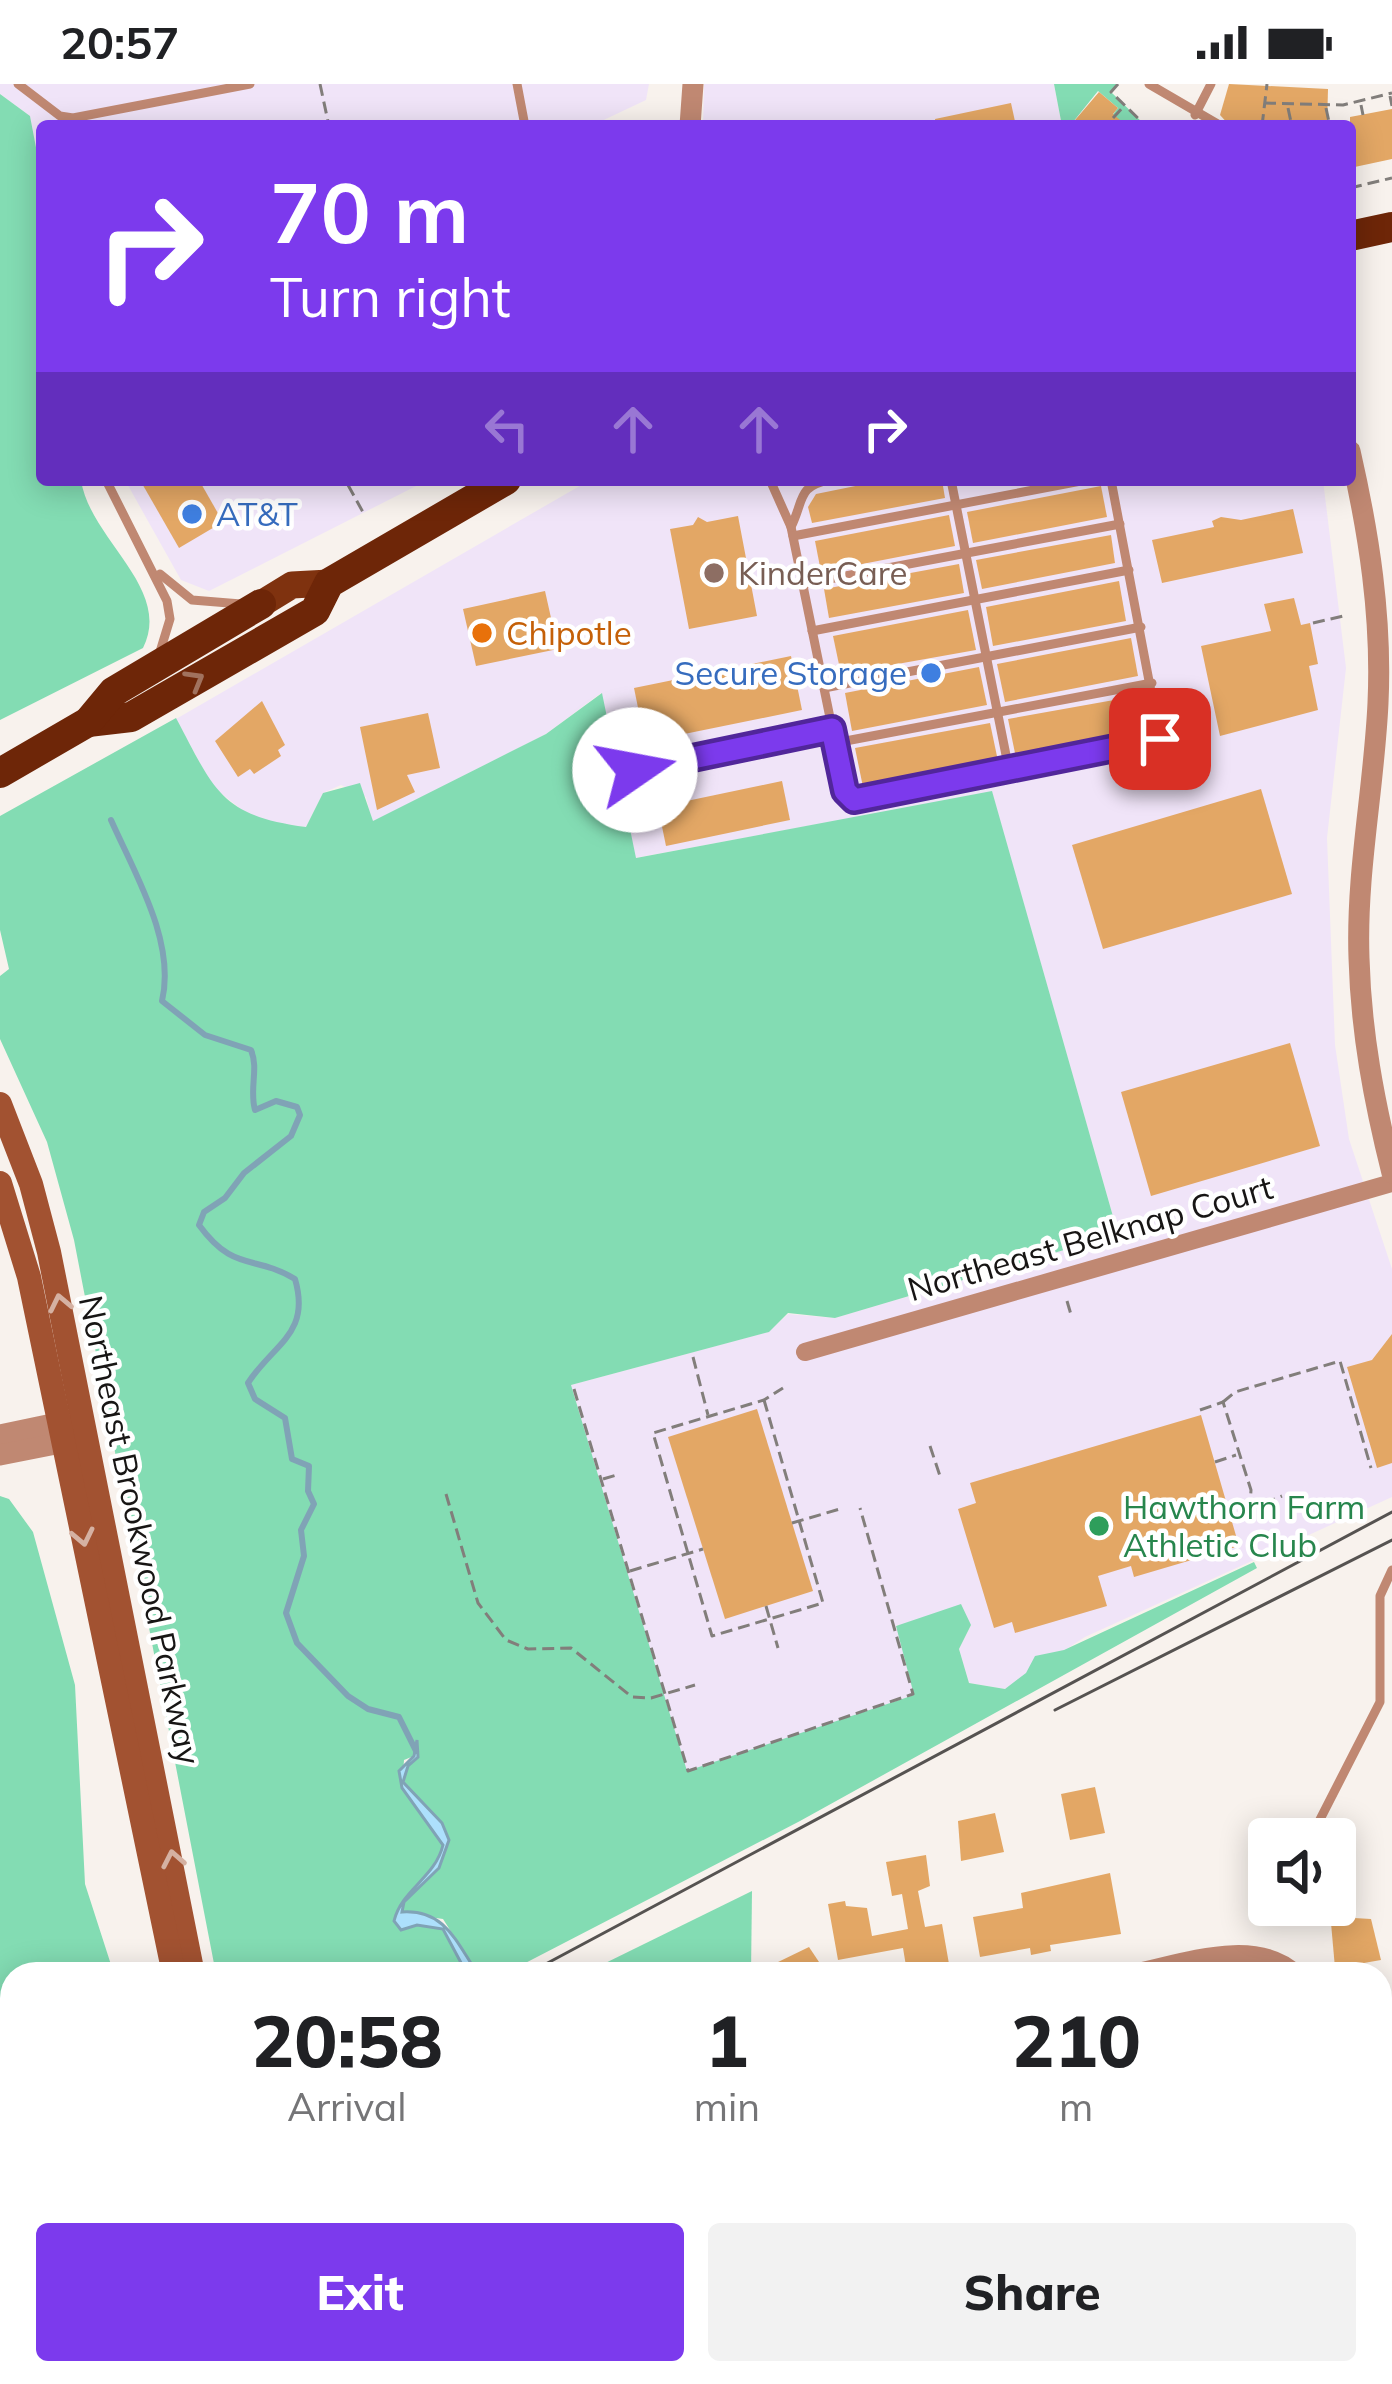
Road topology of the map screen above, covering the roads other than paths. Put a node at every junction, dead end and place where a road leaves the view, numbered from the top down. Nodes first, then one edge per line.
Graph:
1 (18, 84) edge
2 (250, 84) edge
3 (517, 84) edge
4 (693, 84) edge
5 (1149, 84) edge
6 (1211, 84) edge
7 (1195, 115) junction
8 (524, 120) edge
9 (690, 120) edge
10 (1207, 120) edge
11 (1392, 226) edge
12 (1356, 235) edge
13 (1356, 481) edge
14 (109, 486) edge
15 (496, 486) edge
16 (773, 486) edge
17 (808, 486) edge
18 (952, 486) edge
19 (1055, 486) edge
20 (1112, 486) edge
21 (956, 505) junction
22 (1120, 524) junction
23 (792, 531) junction
24 (965, 553) junction
25 (156, 570) junction
26 (1129, 570) junction
27 (329, 583) junction
28 (803, 584) junction
29 (975, 599) junction
30 (261, 604) junction
31 (1141, 627) junction
32 (812, 631) junction
33 (1385, 642) edge
34 (986, 657) junction
35 (154, 665) junction
36 (1152, 682) junction
37 (824, 688) junction
38 (997, 712) junction
39 (88, 722) junction
40 (832, 729) junction
41 (835, 743) junction
42 (635, 770) dead end
43 (1009, 770) junction
44 (0, 773) edge
45 (0, 1104) edge
46 (1392, 1173) edge
47 (1392, 1183) edge
48 (0, 1184) edge
49 (805, 1352) dead end
50 (73, 1430) junction
51 (0, 1435) edge
52 (0, 1455) edge
53 (1392, 1570) edge
54 (1321, 1818) edge
55 (172, 1962) edge
56 (191, 1962) edge
57 (1195, 1962) edge
58 (1267, 1962) edge

1 - 2 lane
3 - 8 lane
4 - 9 street
5 - 7 lane
6 - 7 lane
7 - 10 lane
11 - 12 highway
13 - 33 street
14 - 25 lane
15 - 27 highway
16 - 23 lane
17 - 23 lane
18 - 21 lane
19 - 21 lane
20 - 22 lane
21 - 23 lane
21 - 24 lane
22 - 24 lane
22 - 26 lane
23 - 28 lane
24 - 28 lane
24 - 29 lane
25 - 30 lane
25 - 35 lane
26 - 29 lane
26 - 31 lane
27 - 30 main road
39 -> 27 highway
28 - 32 lane
29 - 32 lane
29 - 34 lane
30 - 35 highway
31 - 34 lane
31 - 36 lane
32 - 37 lane
33 - 46 street
34 - 37 lane
34 - 38 lane
35 - 39 highway
36 - 38 lane
36 - 43 lane
37 - 40 lane
38 - 41 lane
38 - 43 lane
39 - 44 highway
40 - 41 lane
40 - 42 lane
41 - 43 lane
50 -> 45 main road, Northeast Brookwood Parkway
47 - 49 street, Northeast Belknap Court
48 - 50 main road, Northeast Brookwood Parkway
50 - 51 street
50 - 52 street
50 -> 55 main road, Northeast Brookwood Parkway
56 -> 50 main road, Northeast Brookwood Parkway
53 - 54 lane
57 - 58 street

